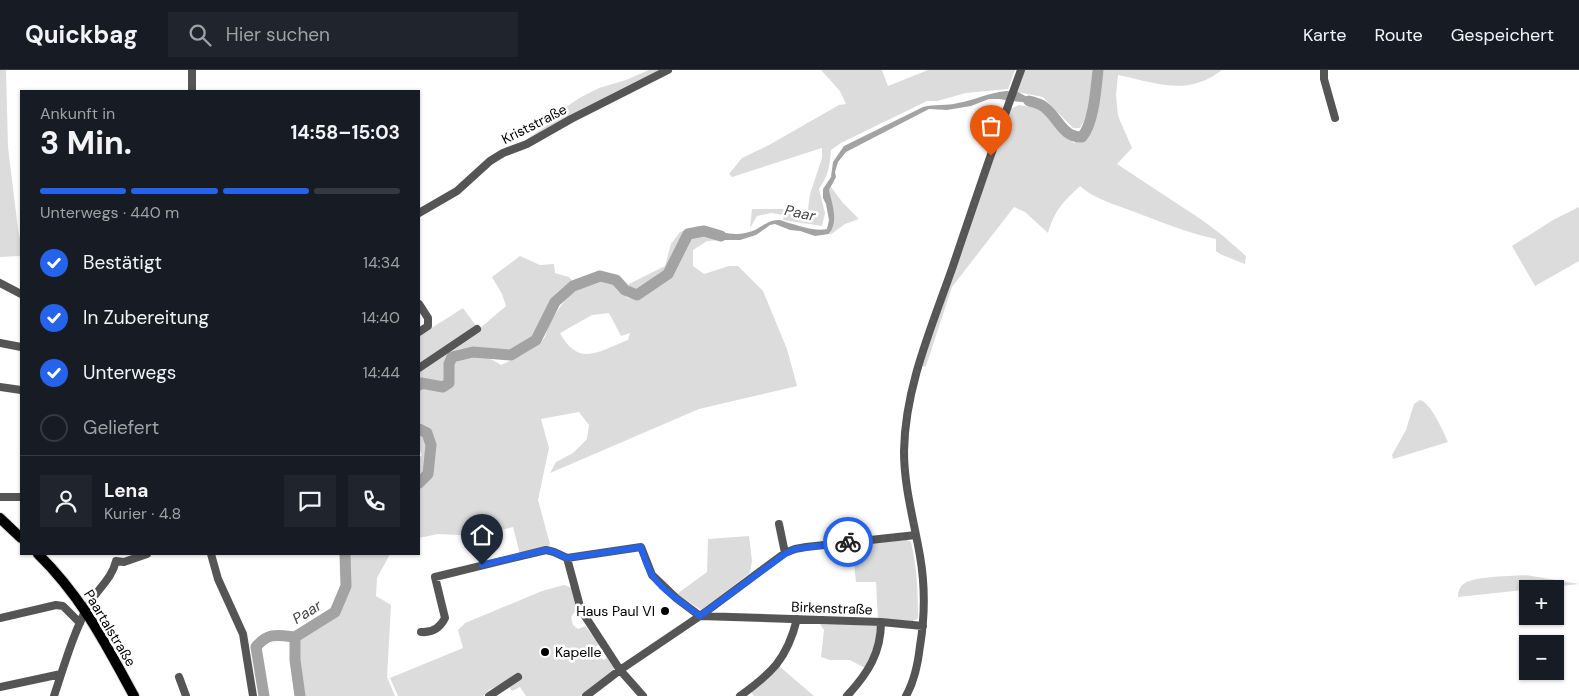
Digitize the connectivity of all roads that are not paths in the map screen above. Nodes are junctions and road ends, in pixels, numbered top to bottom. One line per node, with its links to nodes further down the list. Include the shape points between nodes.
1 (192, 70): 5 (street)
2 (668, 70): 7 (street, Kriststraße, via 527,144 503,153 457,191)
3 (1021, 70): 22 (street, via 918,364 904,451)
4 (1324, 70): 6 (street)
5 (192, 90)
6 (1335, 118)
7 (420, 212)
8 (0, 283): 9 (street)
9 (20, 293)
10 (420, 306): 12 (street, via 428,318 428,326)
11 (477, 329): 15 (street)
12 (420, 331)
13 (0, 343): 14 (street)
14 (20, 347)
15 (420, 367)
16 (0, 387): 17 (street)
17 (20, 390)
18 (0, 497): 19 (street)
19 (20, 497)
20 (0, 518): 23 (main road)
21 (779, 524): 24 (street)
22 (916, 535): 24 (street, via 806,547); 36 (street, via 924,587)
23 (20, 537)
24 (785, 554): 31 (street)
25 (39, 555): 30 (main road, Paartalstraße)
26 (144, 555): 28 (street, via 124,562)
27 (211, 555): 46 (street, via 243,634)
28 (117, 557): 30 (street, via 109,577)
29 (567, 558): 31 (street, via 641,547 648,567 658,581); 37 (street, via 546,550 435,577 445,618 442,625 429,633); 38 (street, via 581,610)
30 (86, 610): 35 (street); 44 (main road, Paartalstraße)
31 (700, 616): 33 (street, Birkenstraße); 38 (street)
32 (0, 618): 35 (street, via 56,605 63,606)
33 (797, 619): 34 (street, Birkenstraße); 50 (street, via 784,655 771,672)
34 (882, 622): 36 (street, Birkenstraße); 51 (street, via 876,656)
35 (80, 623): 39 (street)
36 (923, 626): 52 (street, via 915,676)
37 (421, 632)
38 (620, 670): 48 (street); 49 (street)
39 (61, 674): 42 (street); 43 (street)
40 (179, 676): 45 (street)
41 (518, 677): 47 (street)
42 (0, 687)
43 (54, 696)
44 (134, 696)
45 (186, 696)
46 (253, 696)
47 (489, 696)
48 (586, 696)
49 (642, 696)
50 (740, 696)
51 (848, 696)
52 (906, 696)

